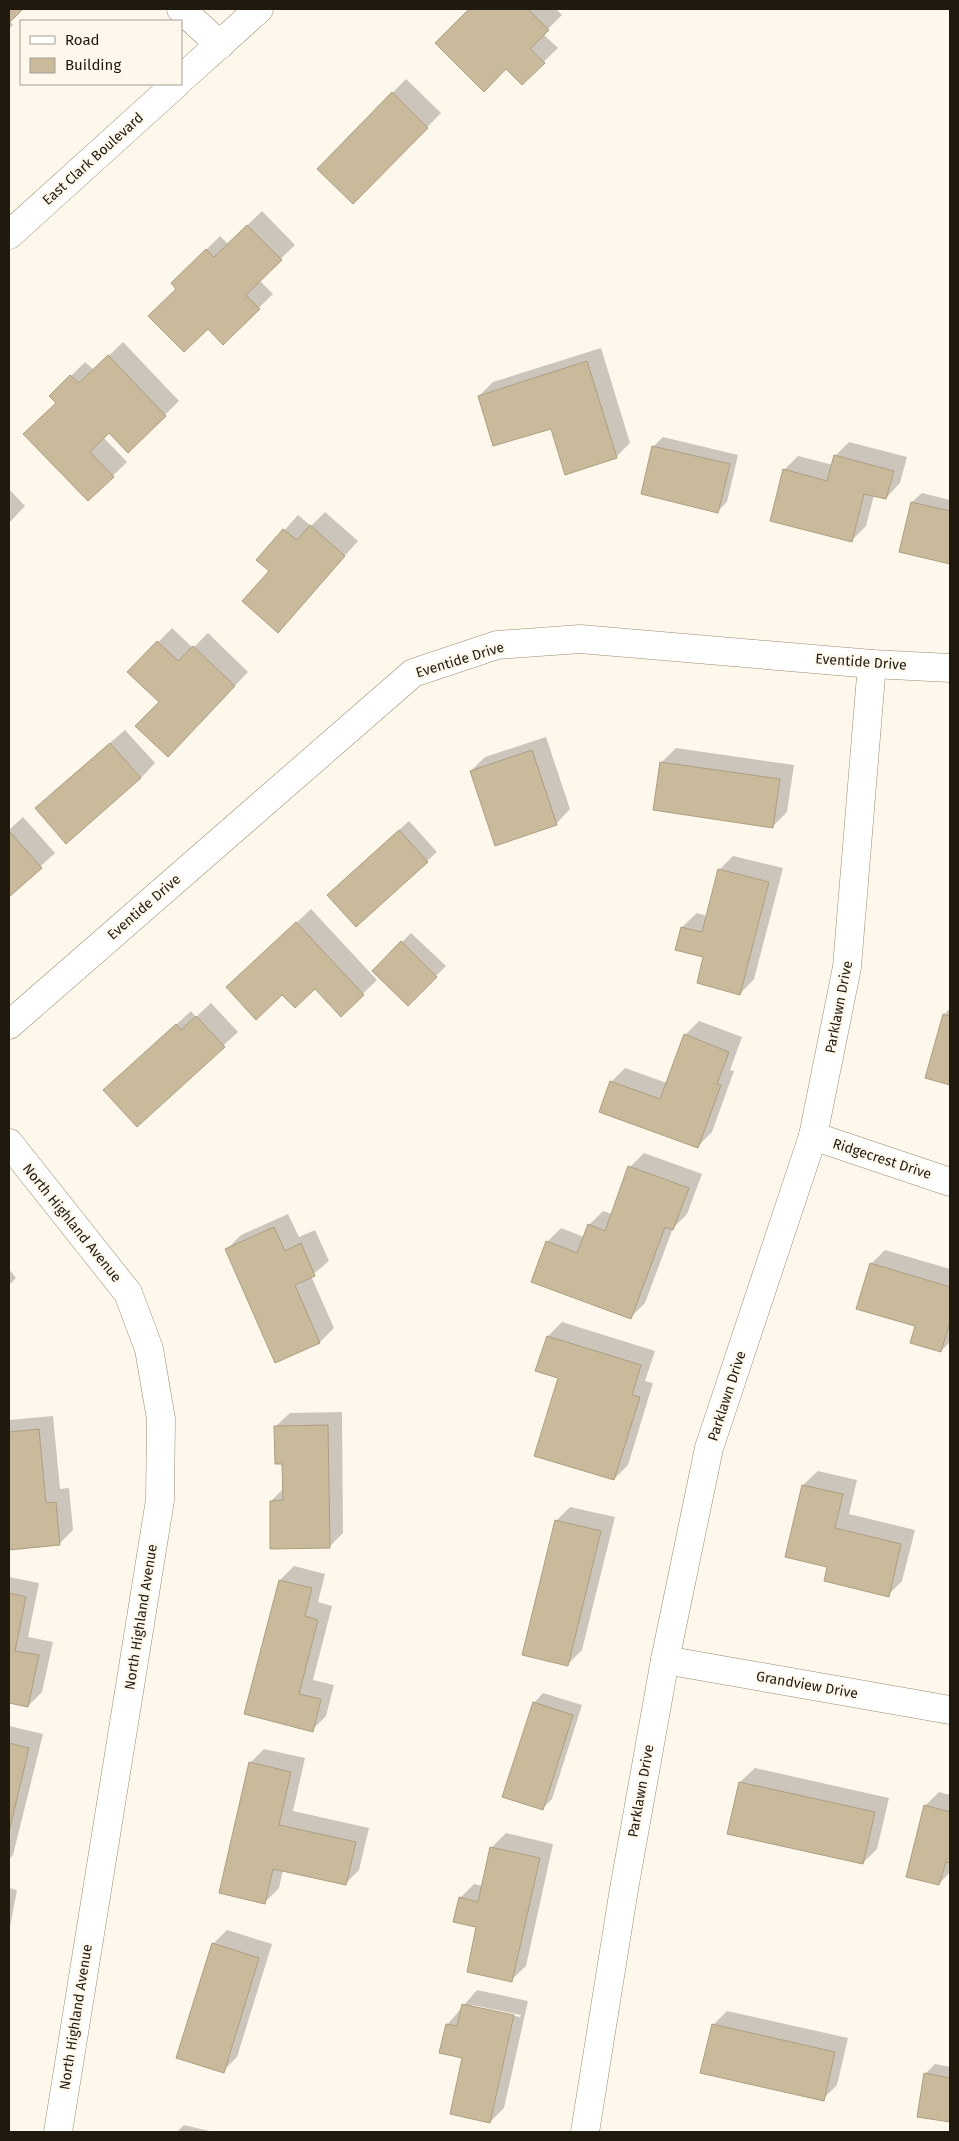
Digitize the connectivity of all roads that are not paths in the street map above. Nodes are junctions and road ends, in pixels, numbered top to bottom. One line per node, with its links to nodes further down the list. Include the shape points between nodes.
1 (181, 9): 3 (street)
2 (259, 9): 3 (street)
3 (220, 45): 4 (street)
4 (182, 78)
5 (175, 85): 6 (street, East Clark Boulevard)
6 (9, 235)
7 (872, 664): 8 (street, Eventide Drive); 9 (street, Eventide Drive, via 580,639 497,645 413,673); 10 (street, Parklawn Drive, via 848,967)
8 (950, 668)
9 (9, 1025)
10 (814, 1136): 12 (street, Ridgecrest Drive); 13 (street, Parklawn Drive, via 709,1448)
11 (9, 1143): 15 (street, North Highland Avenue, via 128,1293 149,1349 161,1419 160,1500)
12 (950, 1182)
13 (665, 1660): 14 (street, Grandview Drive); 16 (street, Parklawn Drive)
14 (950, 1710)
15 (58, 2132)
16 (585, 2132)

